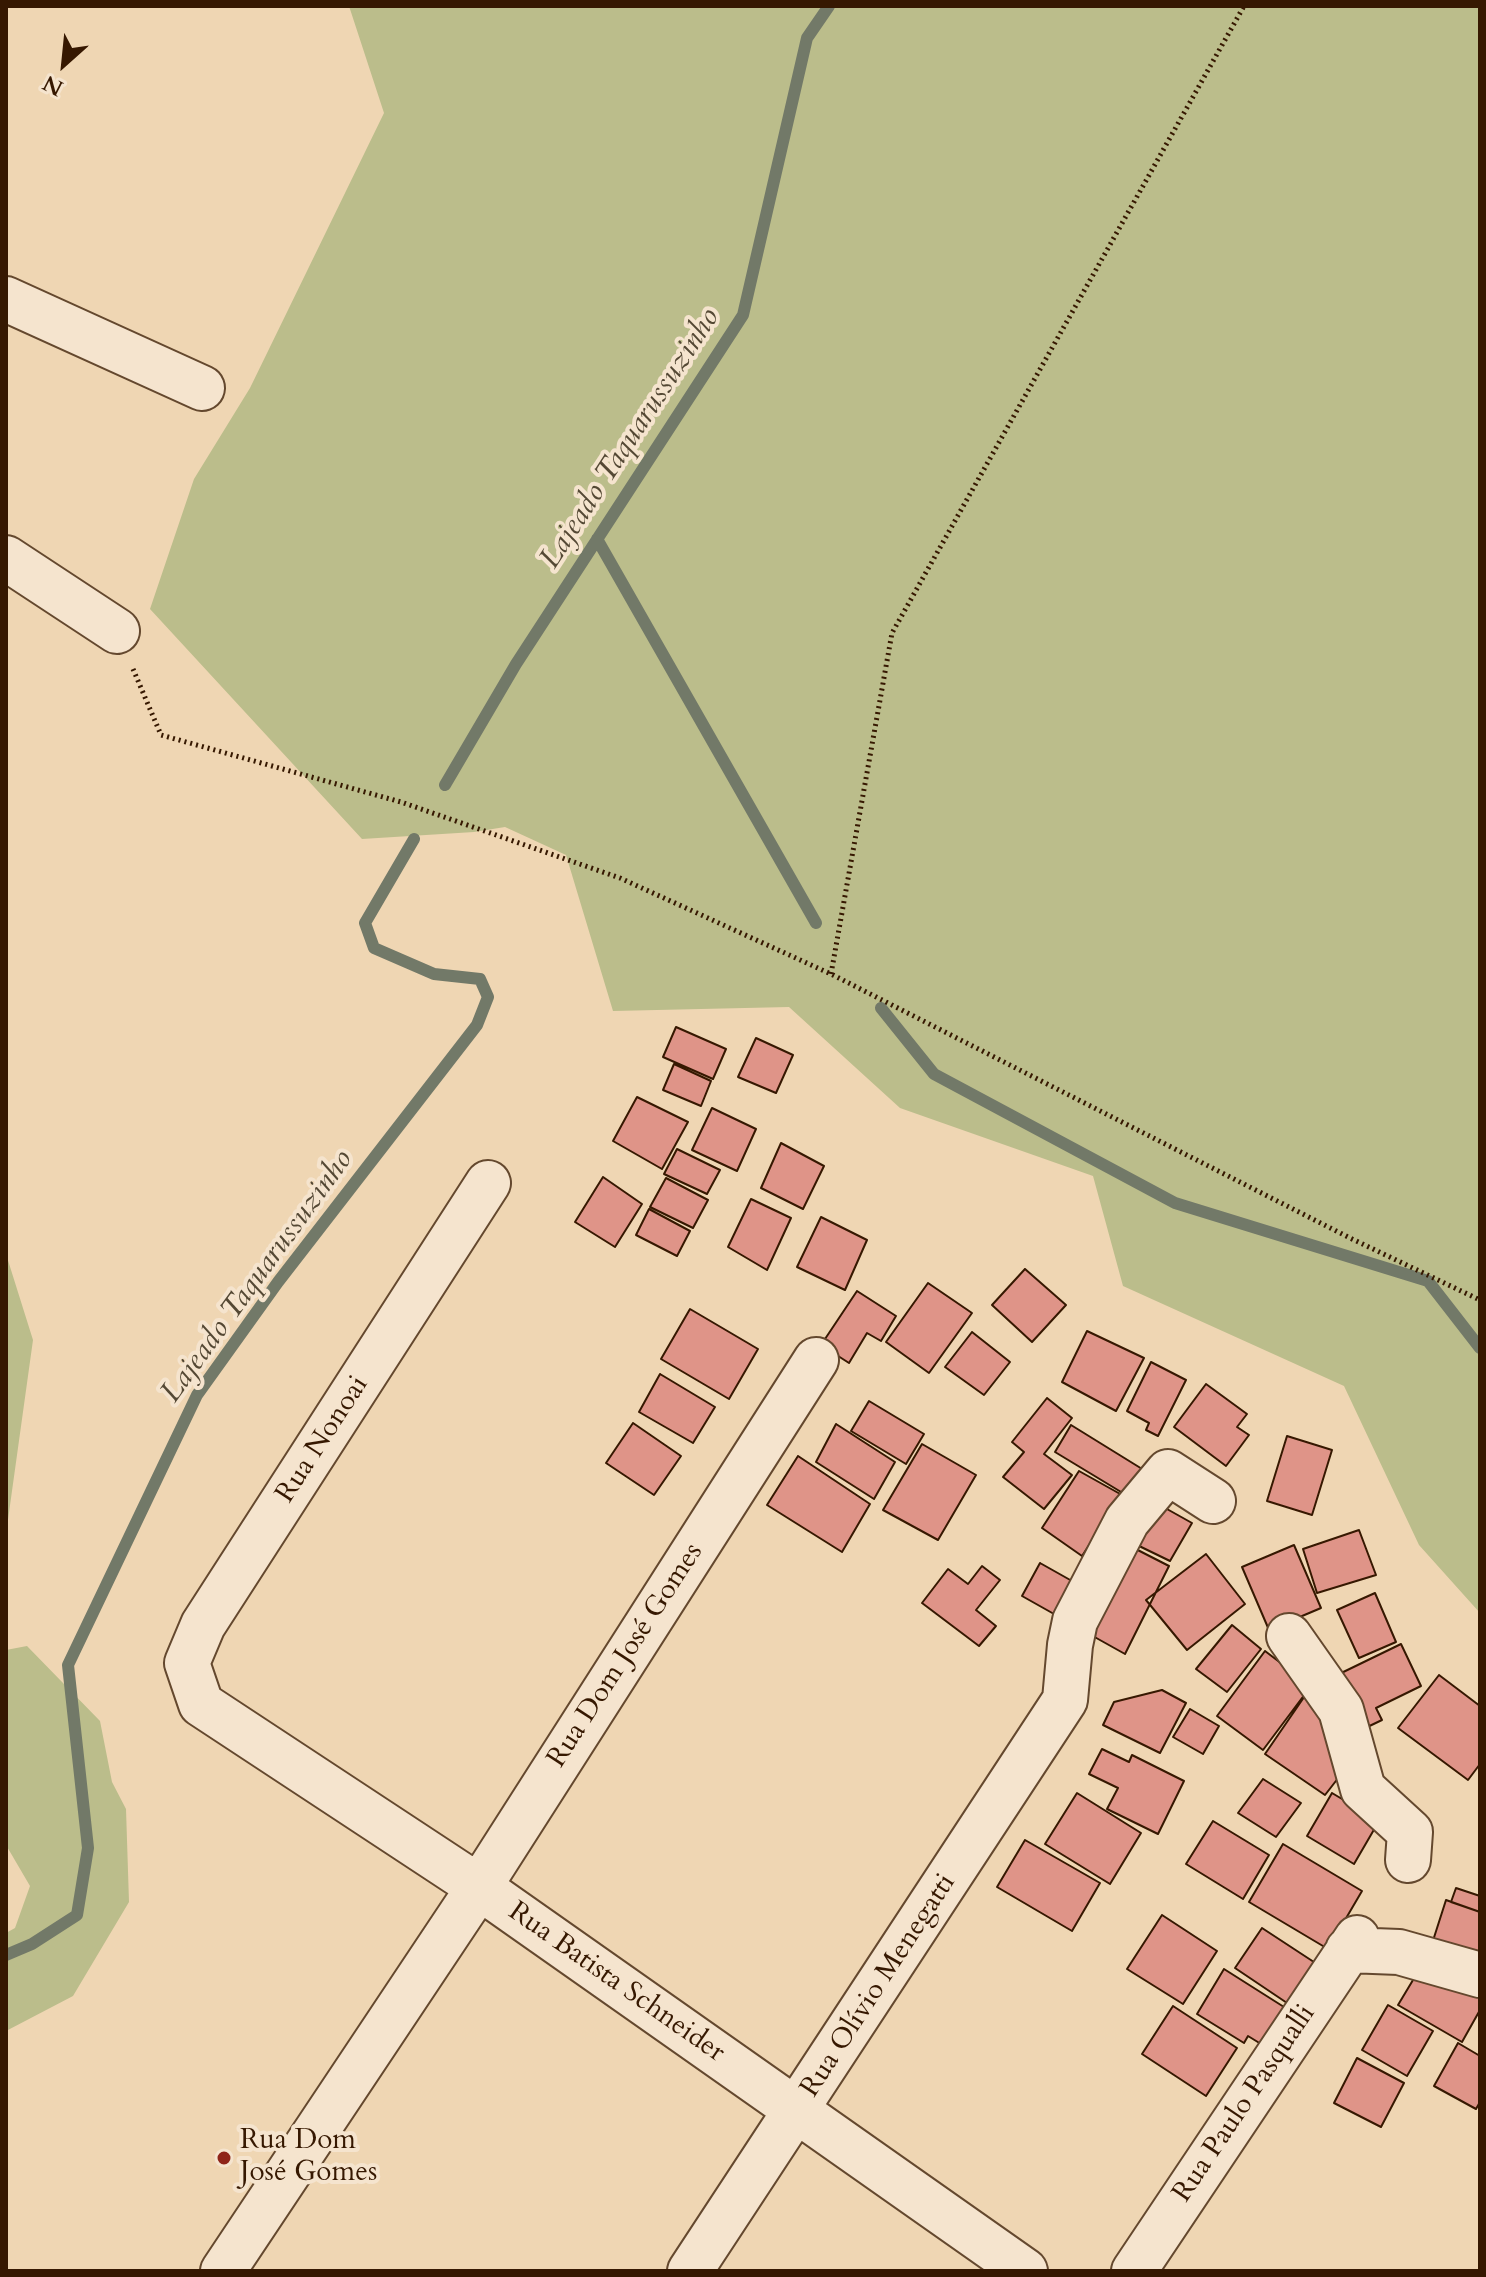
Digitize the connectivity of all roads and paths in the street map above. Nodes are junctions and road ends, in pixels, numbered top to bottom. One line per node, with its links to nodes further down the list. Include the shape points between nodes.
1 (1244, 6): 6 (path, via 892,633)
2 (6, 299): 3 (street)
3 (202, 388)
4 (6, 558): 5 (street)
5 (117, 631): 6 (path, via 161,735 401,802 620,878)
6 (831, 974): 8 (path)
7 (488, 1183): 12 (street, Rua Nonoai, via 203,1625 187,1663)
8 (1480, 1300)
9 (816, 1360): 14 (street, Rua Dom José Gomes)
10 (1213, 1501): 16 (street, Rua Olívio Menegatti, via 1168,1472 1127,1521 1075,1621 1065,1700)
11 (1289, 1636): 13 (street, via 1341,1710 1363,1789 1410,1832)
12 (201, 1704): 14 (street, Rua Batista Schneider)
13 (1408, 1860)
14 (479, 1887): 16 (street, Rua Batista Schneider); 17 (street, Rua Dom José Gomes)
15 (1480, 1975): 20 (street, Rua Paulo Pasqualli, via 1352,1944)
16 (798, 2111): 18 (street, Rua Olívio Menegatti); 19 (street, Rua Batista Schneider)
17 (223, 2271)
18 (690, 2271)
19 (1025, 2271)
20 (1134, 2271)

